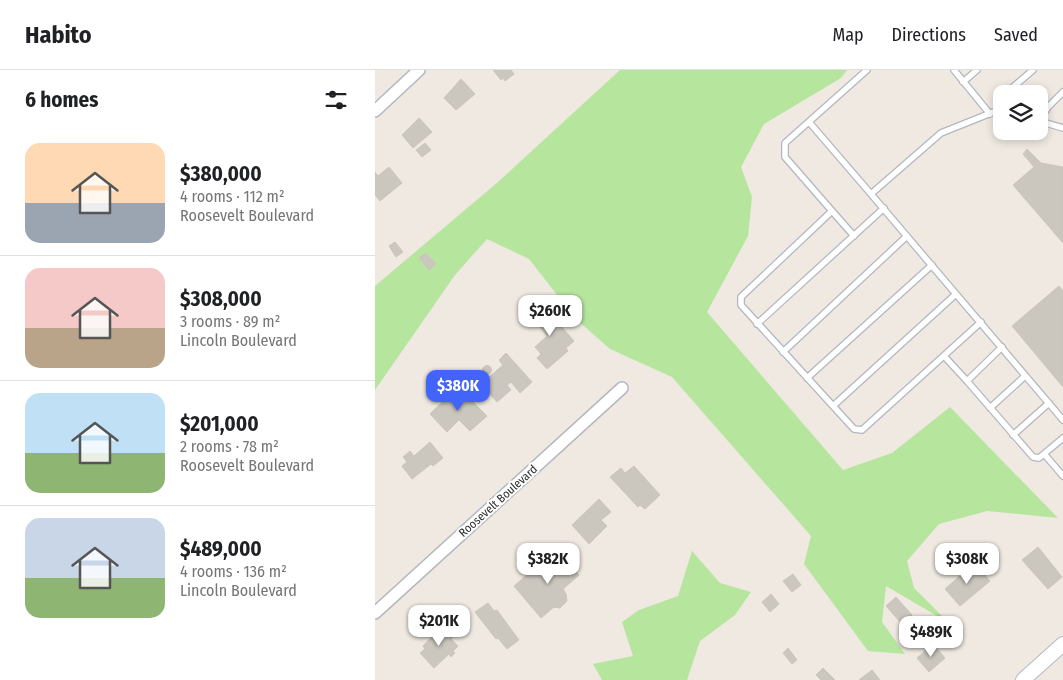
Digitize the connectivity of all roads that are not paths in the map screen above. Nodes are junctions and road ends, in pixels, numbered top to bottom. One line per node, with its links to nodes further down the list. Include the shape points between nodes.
1 (419, 70): 11 (street)
2 (867, 70): 13 (lane)
3 (954, 70): 6 (lane)
4 (977, 70): 6 (lane)
5 (1033, 70): 7 (lane)
6 (963, 82): 10 (lane)
7 (1016, 85)
8 (1063, 92): 9 (lane)
9 (1048, 106)
10 (993, 109)
11 (375, 111)
12 (993, 113): 16 (lane, via 941,133)
13 (809, 122): 16 (lane); 18 (lane, via 785,143 785,157)
14 (1048, 124): 15 (lane)
15 (1063, 128)
16 (871, 194): 17 (lane)
17 (884, 208): 19 (lane); 20 (lane)
18 (832, 212): 19 (lane); 24 (lane, via 741,297 741,305)
19 (854, 236): 24 (lane)
20 (907, 236): 21 (lane); 26 (lane)
21 (931, 265): 22 (lane); 29 (lane)
22 (956, 294): 23 (lane); 33 (lane)
23 (981, 322): 25 (lane); 27 (lane)
24 (757, 324): 26 (lane)
25 (1001, 347): 28 (lane); 30 (lane)
26 (783, 352): 29 (lane)
27 (943, 356): 30 (lane); 33 (lane, via 862,430 854,429)
28 (1025, 376): 32 (lane); 34 (lane)
29 (807, 378): 33 (lane)
30 (967, 380): 34 (lane)
31 (622, 388): 40 (street, Roosevelt Boulevard)
32 (1049, 403): 35 (lane); 36 (lane)
33 (833, 406)
34 (990, 408): 36 (lane)
35 (1063, 420)
36 (1013, 435): 38 (lane, via 1033,457)
37 (1063, 438): 38 (lane)
38 (1045, 455): 39 (lane)
39 (1063, 476)
40 (375, 613)
41 (1063, 644): 42 (street)
42 (1023, 680)

